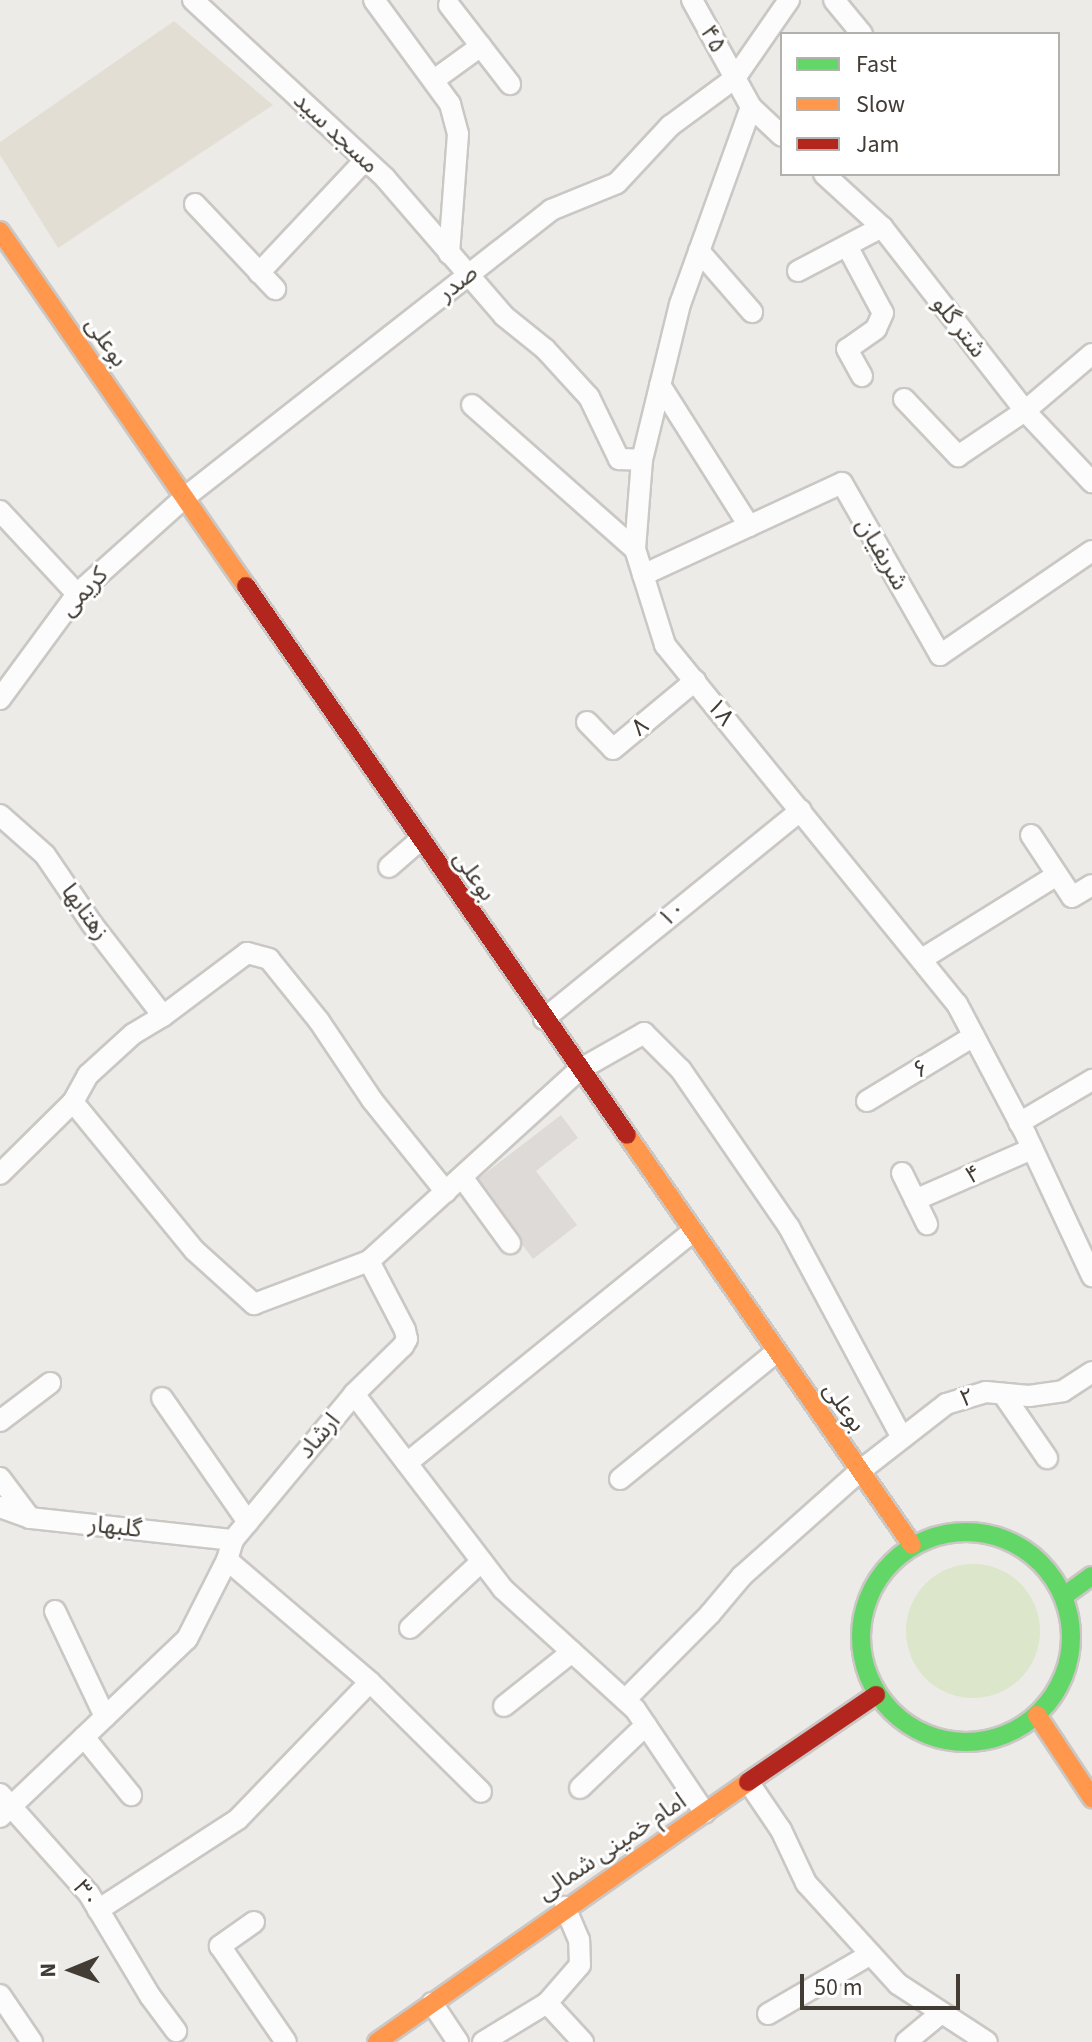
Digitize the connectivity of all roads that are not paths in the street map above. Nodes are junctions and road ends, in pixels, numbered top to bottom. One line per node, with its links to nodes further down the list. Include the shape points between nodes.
1 (193, 0): 14 (street, مسجد سید)
2 (374, 0): 10 (street)
3 (692, 0): 9 (street, ۴۵)
4 (789, 0): 9 (street, صدر)
5 (834, 0): 7 (street)
6 (449, 5): 8 (street)
7 (860, 32)
8 (481, 46): 10 (street); 11 (street)
9 (735, 78): 12 (street); 24 (street, صدر, via 670,126 617,183 551,210)
10 (434, 80): 21 (street, via 450,104 458,134)
11 (510, 84)
12 (751, 107): 13 (street); 20 (street, ۱۸)
13 (780, 134)
14 (365, 160): 21 (street, مسجد سید); 23 (street)
15 (826, 176): 17 (street, شتر گلو)
16 (195, 204): 23 (street)
17 (882, 227): 19 (street); 32 (street, شتر گلو)
18 (0, 231): 35 (main road, بوعلی)
19 (847, 246): 22 (street); 28 (street, via 883,313 876,329 847,349)
20 (699, 251): 26 (street); 29 (street, ۱۸)
21 (449, 254): 24 (street, مسجد سید)
22 (798, 271)
23 (259, 273): 25 (street)
24 (468, 276): 33 (street, مسجد سید, via 589,397 619,459); 35 (street, صدر)
25 (275, 289)
26 (752, 312)
27 (1092, 354): 32 (street)
28 (862, 376)
29 (660, 385): 33 (street, ۱۸); 37 (street)
30 (904, 399): 32 (street, via 958,456)
31 (472, 405): 38 (street)
32 (1025, 411): 34 (street, شتر گلو)
33 (642, 460): 38 (street, ۱۸)
34 (1092, 482)
35 (184, 498): 41 (street, کریمی); 48 (main road, بوعلی)
36 (0, 511): 41 (street)
37 (749, 526): 39 (street, شریفیان, via 842,483 940,655); 40 (street, شریفیان)
38 (635, 549): 40 (street, ۱۸)
39 (1092, 551)
40 (643, 575): 42 (street, ۱۸, via 665,645)
41 (77, 594): 43 (street, کریمی)
42 (695, 681): 44 (street, ۸, via 613,749); 45 (street, ۱۸)
43 (0, 699)
44 (587, 722)
45 (801, 810): 52 (street, ۱۸); 54 (street, ۱۰)
46 (0, 815): 53 (street, زهتابها, via 45,855)
47 (1031, 835): 50 (street)
48 (420, 840): 49 (street); 54 (main road, بوعلی)
49 (389, 867)
50 (1057, 875): 51 (street, via 1072,897); 52 (street)
51 (1092, 885)
52 (922, 959): 55 (street, ۱۸)
53 (163, 1016): 59 (street, via 133,1034 88,1075); 65 (street, via 247,953 269,959)
54 (544, 1019): 56 (main road, بوعلی)
55 (974, 1036): 58 (street, ۶); 60 (street, ۱۸)
56 (579, 1070): 64 (street); 68 (main road, بوعلی); 79 (street, via 644,1033 681,1070 805,1253)
57 (1092, 1080): 60 (street)
58 (867, 1101)
59 (73, 1102): 63 (street); 70 (street, via 194,1250 254,1304)
60 (1019, 1123): 61 (street, ۱۸)
61 (1032, 1149): 66 (street, ۴); 71 (street, ۱۸)
62 (902, 1173): 66 (street)
63 (0, 1174)
64 (462, 1177): 65 (street); 69 (street)
65 (446, 1192): 70 (street)
66 (915, 1200): 67 (street)
67 (927, 1224)
68 (692, 1232): 72 (main road, بوعلی); 81 (street)
69 (510, 1243)
70 (369, 1261): 75 (street, ارشاد, via 407,1339)
71 (1092, 1276)
72 (776, 1352): 82 (main road, بوعلی); 84 (street)
73 (1092, 1372): 76 (street, ۲, via 1063,1391)
74 (50, 1383): 78 (street)
75 (354, 1394): 81 (street); 87 (street, ارشاد)
76 (1003, 1394): 79 (street, ۲, via 986,1392 946,1404); 80 (street)
77 (162, 1398): 87 (street)
78 (0, 1421)
79 (902, 1438): 82 (street, ۲)
80 (1047, 1458)
81 (407, 1463): 90 (street)
82 (860, 1471): 88 (main road, بوعلی); 98 (street, ۲, via 742,1576)
83 (0, 1478): 86 (street)
84 (620, 1479)
85 (0, 1507): 86 (street, گلبهار)
86 (30, 1518): 89 (street, گلبهار)
87 (248, 1522): 89 (street, ارشاد)
88 (912, 1545): 92 (main road, via 941,1533 973,1531 1004,1537 1031,1553); 97 (main road, via 887,1565 870,1592 861,1623 861,1654)
89 (230, 1550): 96 (street); 101 (street, ارشاد, via 187,1639)
90 (482, 1561): 94 (street); 95 (street, via 503,1589)
91 (1092, 1576): 92 (main road)
92 (1064, 1596): 100 (main road, via 1072,1634 1068,1664 1056,1692)
93 (55, 1611): 101 (street)
94 (410, 1628)
95 (572, 1652): 98 (street); 99 (street)
96 (370, 1682): 106 (street); 112 (street, via 238,1819)
97 (876, 1695): 100 (main road, via 916,1731 947,1741 979,1742 1010,1733); 104 (main road, امام خمینی شمالی)
98 (625, 1700): 102 (street)
99 (504, 1706)
100 (1037, 1715): 108 (main road)
101 (105, 1717): 103 (street, ارشاد)
102 (646, 1725): 105 (street); 110 (street)
103 (84, 1737): 107 (street); 109 (street, ارشاد)
104 (749, 1783): 110 (main road, امام خمینی شمالی); 114 (street, via 781,1830 806,1883)
105 (580, 1788)
106 (481, 1792)
107 (131, 1795)
108 (1092, 1798)
109 (4, 1806): 112 (street, ۳۰, via 79,1882)
110 (705, 1813): 111 (main road, امام خمینی شمالی)
111 (565, 1907): 116 (main road, امام خمینی شمالی); 117 (street, via 579,1940 580,1965)
112 (98, 1910): 120 (street, ۳۰)
113 (254, 1922): 122 (street, via 220,1946)
114 (871, 1954): 118 (street); 119 (street, via 898,1984)
115 (0, 1995): 121 (street)
116 (432, 2003): 123 (main road, امام خمینی شمالی); 124 (street)
117 (547, 2003): 125 (street); 126 (street)
118 (768, 2014)
119 (940, 2014): 127 (street); 128 (street)
120 (176, 2031)
121 (32, 2042)
122 (286, 2042)
123 (377, 2042)
124 (458, 2042)
125 (483, 2042)
126 (583, 2042)
127 (906, 2042)
128 (986, 2042)

